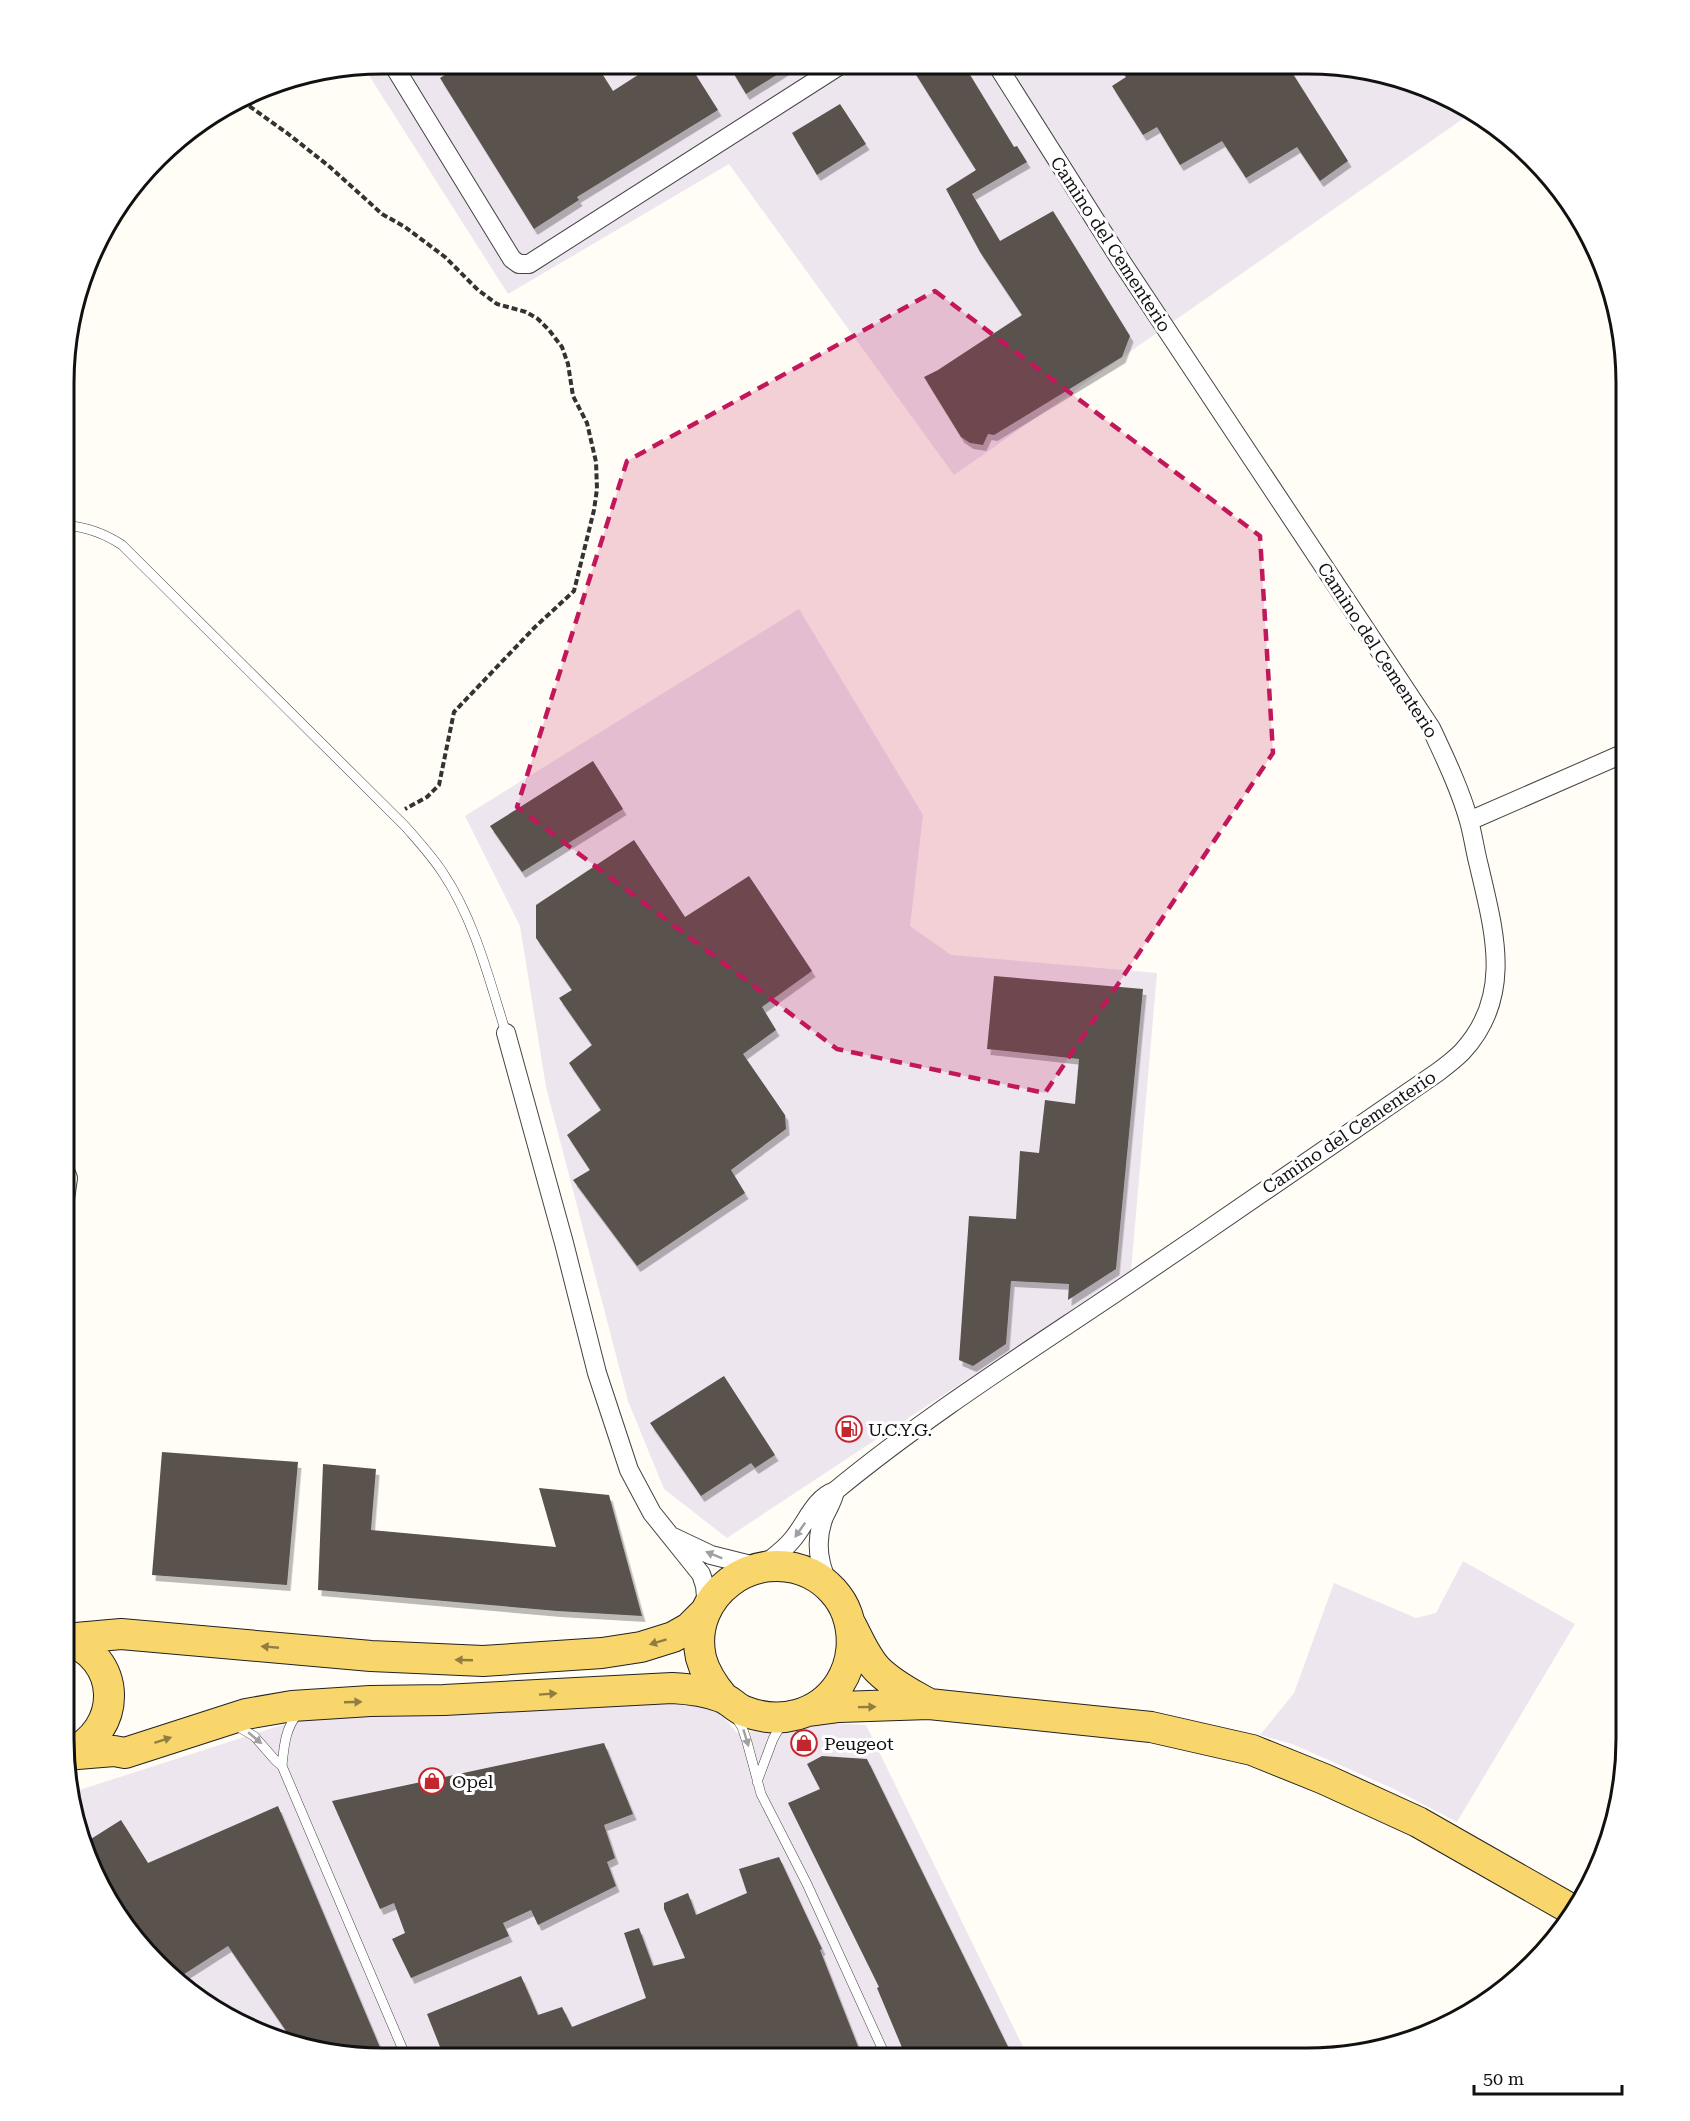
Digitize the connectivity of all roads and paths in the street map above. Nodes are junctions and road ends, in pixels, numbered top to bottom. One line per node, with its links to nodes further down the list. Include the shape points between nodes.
1 (401, 74): 2 (street, via 512,259 519,264 529,264)
2 (826, 74)
3 (1003, 74): 8 (street, Camino del Cementerio, via 1123,264 1431,728)
4 (246, 105): 7 (path, via 330,167 382,214 445,257 478,290 497,304 526,312 549,330 562,347 573,382 573,396 587,423 596,462 594,510 574,591 454,712 439,785 427,797)
5 (74, 527): 7 (lane, via 104,534 122,545)
6 (1616, 757): 8 (street)
7 (393, 815): 9 (lane, via 429,854 461,903)
8 (1469, 820): 10 (street, Camino del Cementerio, via 1494,932 1497,976 1480,1026 1462,1051 1419,1085 955,1401)
9 (506, 1033): 11 (street, via 597,1373 629,1470 652,1513)
10 (835, 1491): 12 (street, Camino del Cementerio, one-way to 12, via 826,1494 788,1545); 13 (street, via 818,1544 822,1572)
11 (671, 1536): 12 (street, one-way to 11, via 711,1555); 14 (street, via 701,1574)
12 (760, 1567): 13 (main road, via 804,1570); 14 (main road, via 728,1583)
13 (830, 1587): 15 (main road)
14 (707, 1610): 16 (main road, one-way to 16, via 673,1637 641,1647 483,1661); 18 (main road, via 701,1657 709,1678)
15 (850, 1623): 20 (main road, via 877,1669); 21 (main road, via 853,1640 845,1674 830,1695)
16 (74, 1633)
17 (74, 1641): 23 (main road, via 94,1657 104,1672 109,1697 104,1723 94,1737)
18 (724, 1698): 19 (main road, one-way to 18, via 672,1688); 21 (main road, via 741,1710 763,1717); 28 (lane, one-way to 28, via 742,1727)
19 (306, 1704): 22 (main road, via 271,1708); 26 (lane, via 287,1732)
20 (929, 1704): 21 (main road, one-way to 20, via 839,1707); 29 (main road, via 1151,1726 1252,1750 1418,1822)
21 (797, 1714): 28 (lane, via 773,1739)
22 (221, 1722): 24 (main road, one-way to 22); 26 (lane, one-way to 26, via 254,1736)
23 (74, 1751)
24 (125, 1753): 25 (main road); 27 (main road)
25 (74, 1754)
26 (282, 1766): 30 (lane)
27 (75, 1771)
28 (757, 1782): 31 (lane)
29 (1566, 1906)
30 (402, 2048)
31 (882, 2048)

